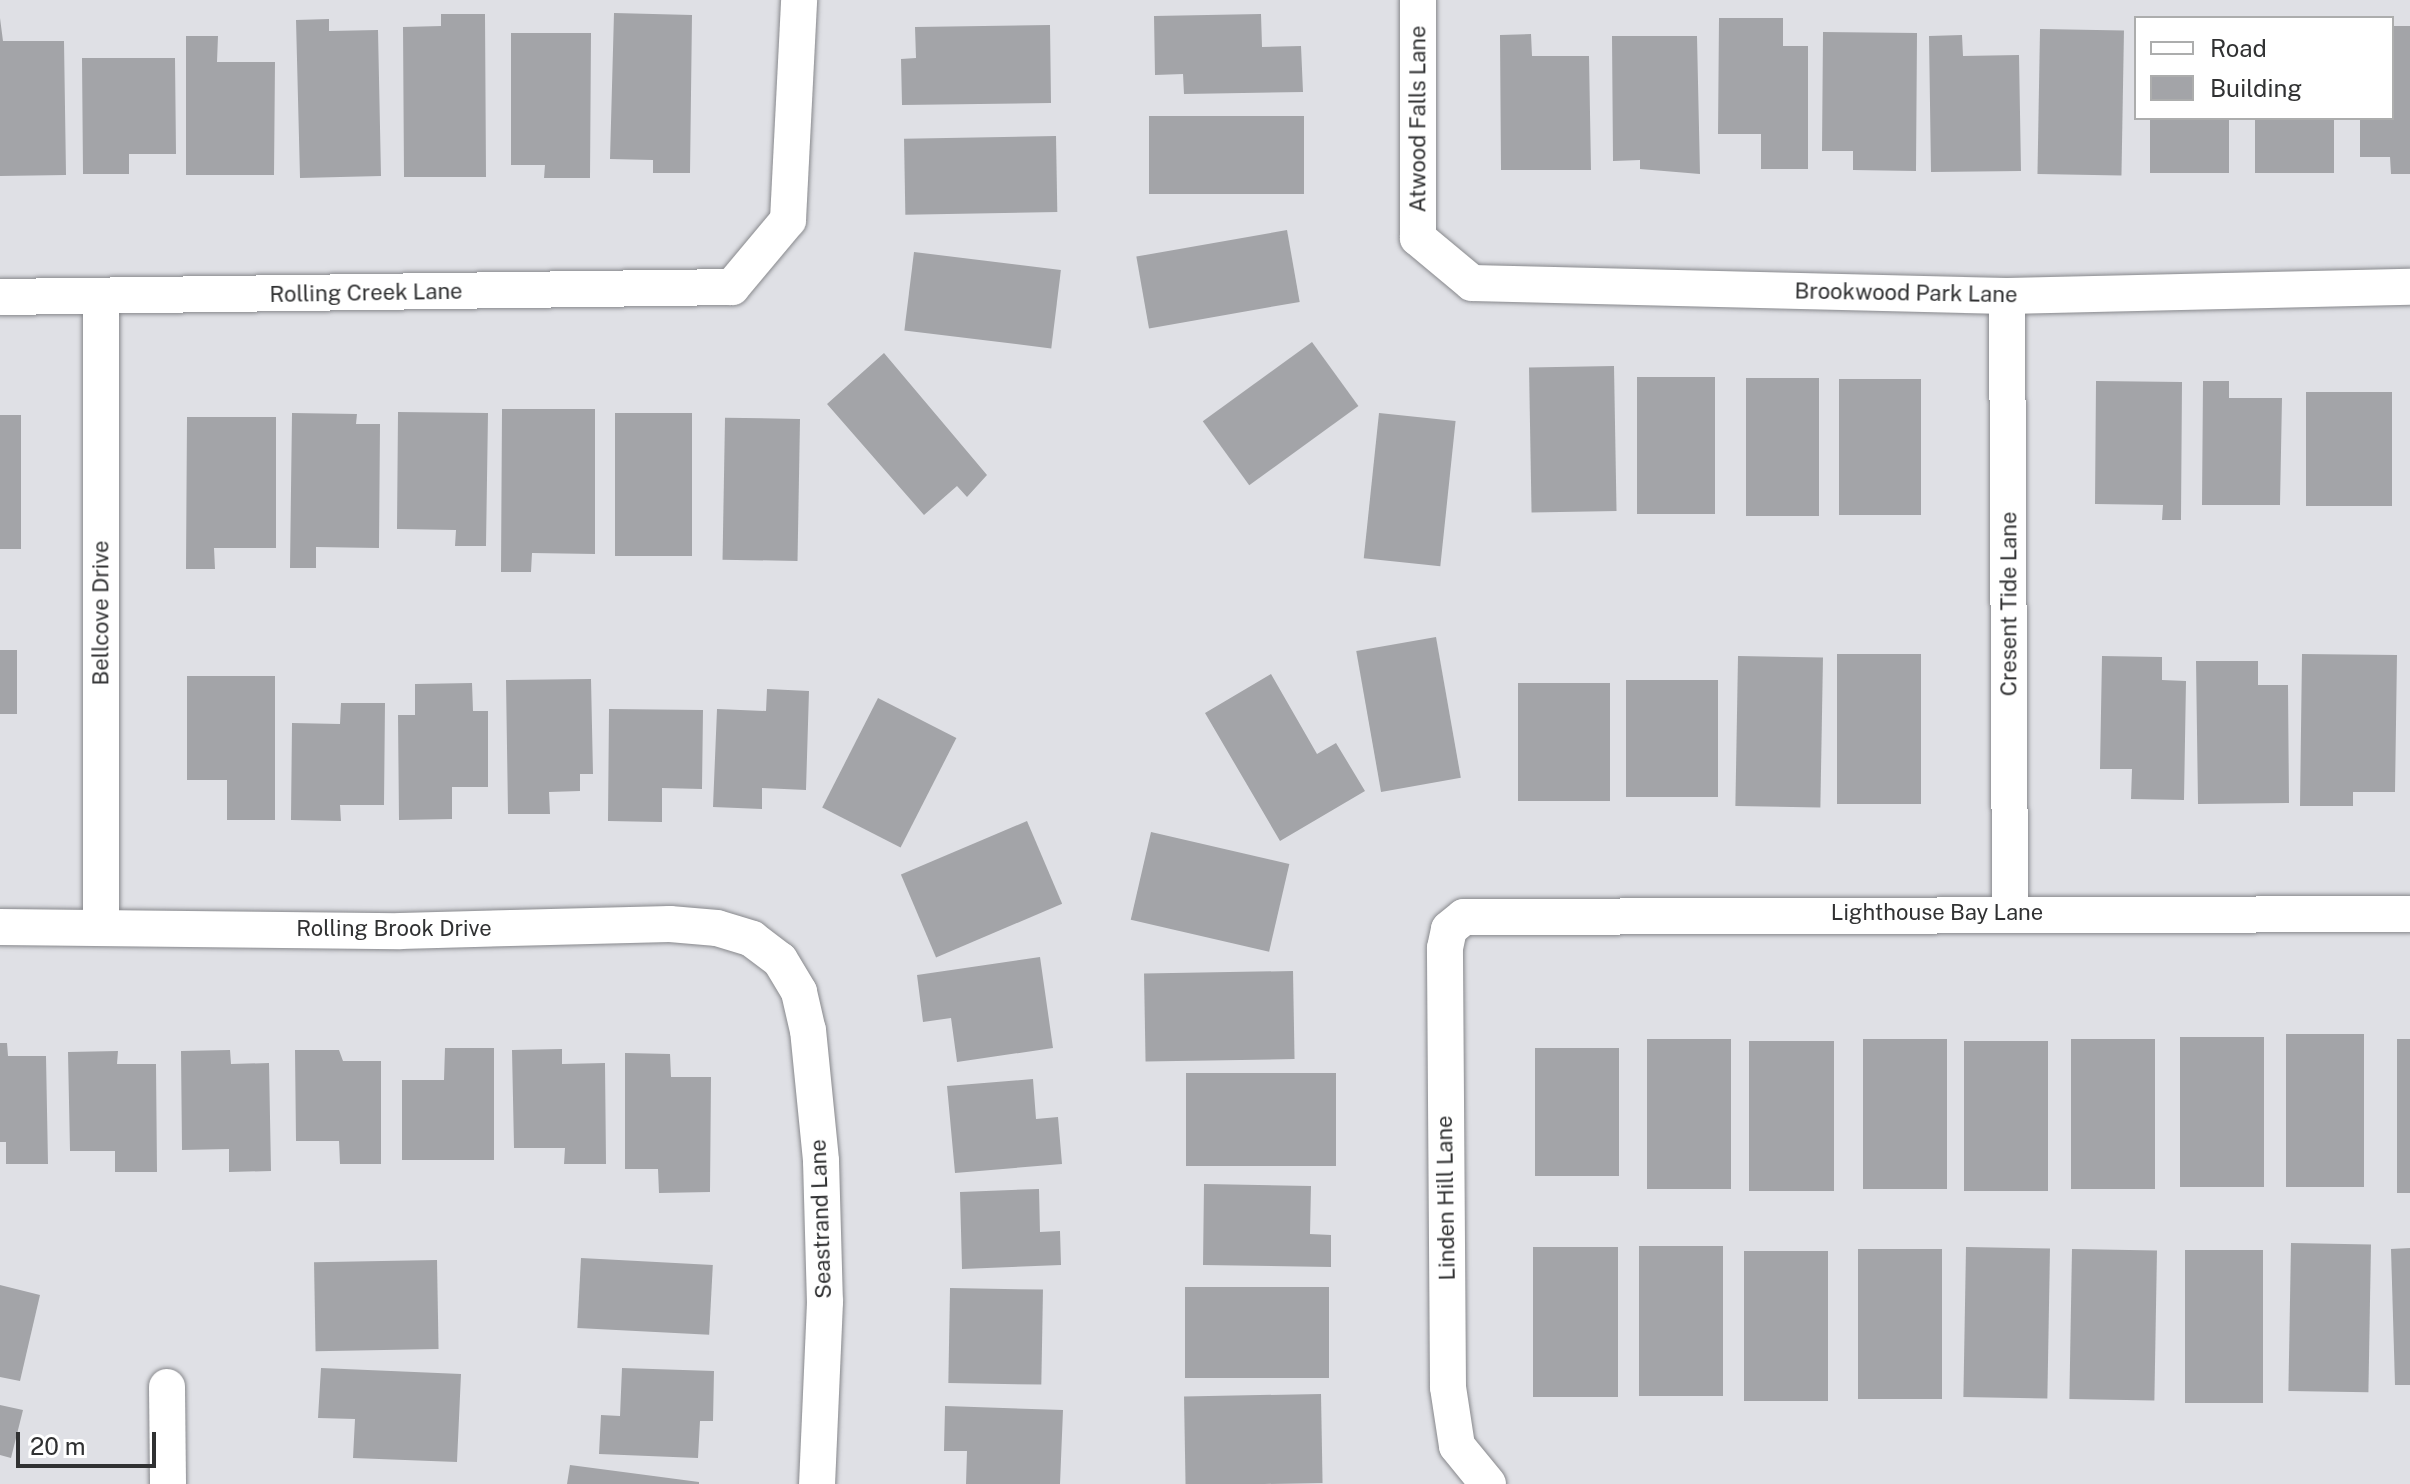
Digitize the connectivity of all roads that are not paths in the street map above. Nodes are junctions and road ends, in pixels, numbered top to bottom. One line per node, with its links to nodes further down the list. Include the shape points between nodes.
1 (799, 0): 7 (street, Rolling Creek Lane, via 788,220 732,287)
2 (1418, 0): 3 (street, Atwood Falls Lane)
3 (1418, 238): 5 (street, Brookwood Park Lane, via 1472,283)
4 (2410, 287): 5 (street, Brookwood Park Lane)
5 (2007, 296): 8 (street, Cresent Tide Lane)
6 (0, 297): 7 (street, Rolling Creek Lane)
7 (101, 298): 12 (street, Bellcove Drive)
8 (2010, 913): 9 (street, Lighthouse Bay Lane); 10 (street, Lighthouse Bay Lane)
9 (2410, 914)
10 (1464, 917): 15 (street, Linden Hill Lane, via 1449,929 1445,948 1448,1387 1457,1446)
11 (0, 927): 12 (street, Rolling Brook Drive)
12 (101, 927): 13 (street, Rolling Brook Drive, via 400,931 670,924 717,928 752,939)
13 (780, 960): 17 (street, Seastrand Lane, via 799,992 808,1030 821,1161 825,1302)
14 (167, 1387): 16 (street)
15 (1485, 1482)
16 (168, 1484)
17 (817, 1484)

